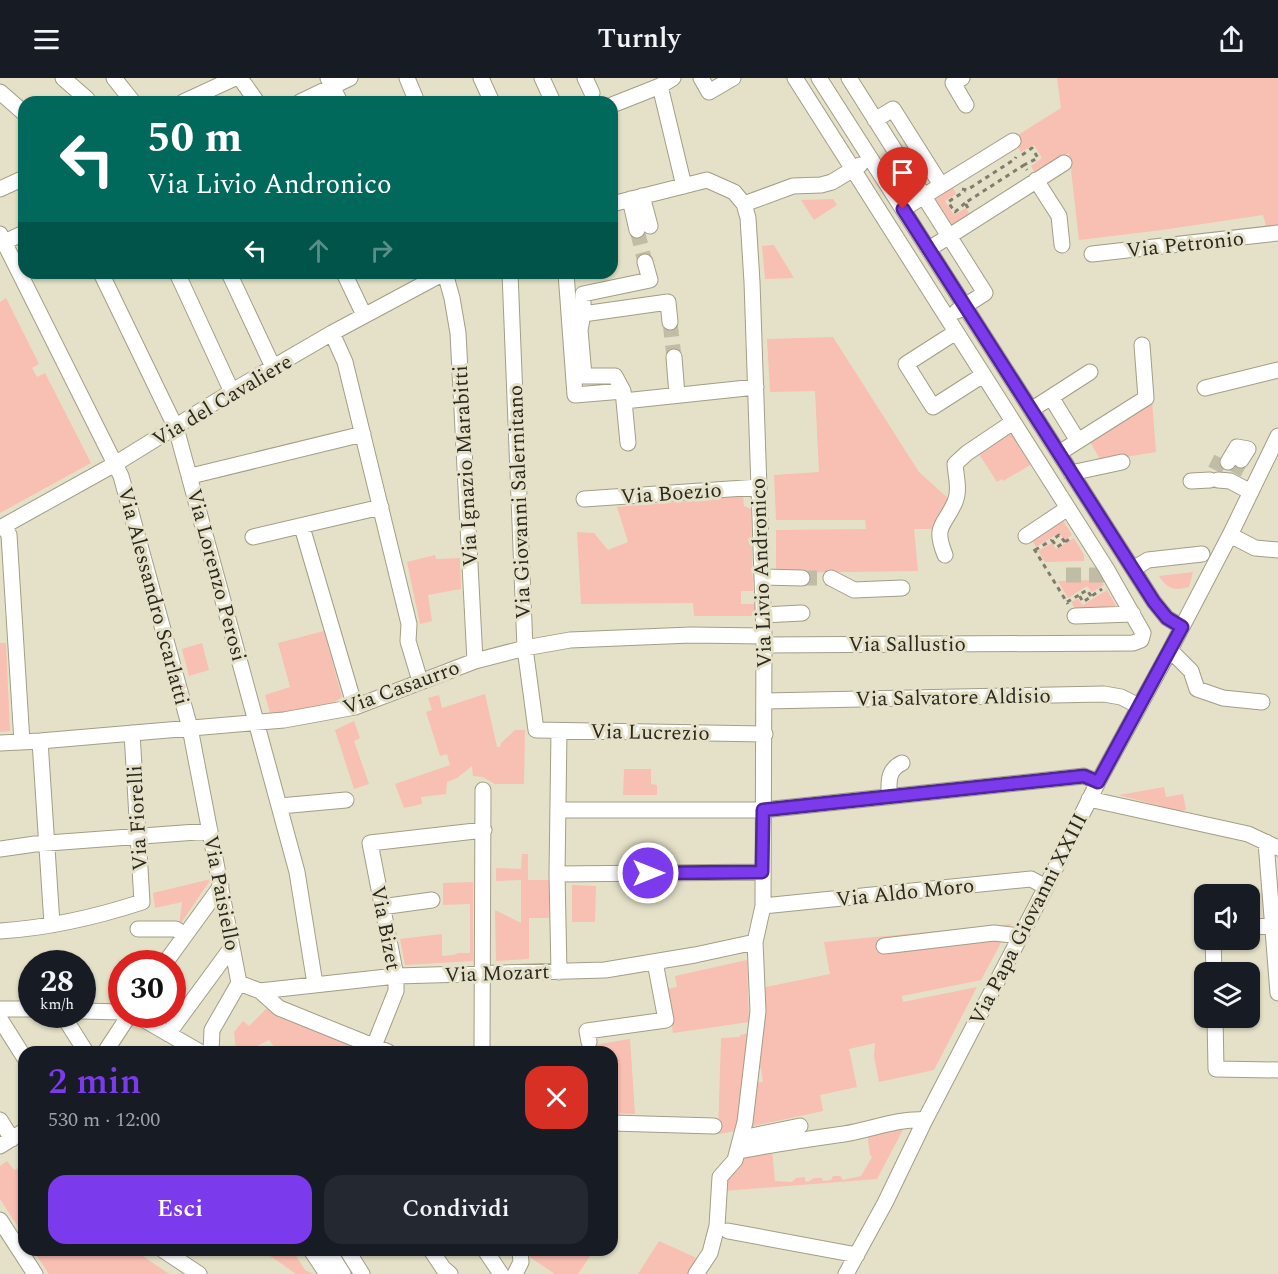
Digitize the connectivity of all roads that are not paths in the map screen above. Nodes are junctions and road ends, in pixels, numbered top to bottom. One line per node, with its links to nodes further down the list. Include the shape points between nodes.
1 (63, 78): 21 (street)
2 (114, 78): 22 (street)
3 (235, 78): 23 (street)
4 (240, 78): 24 (street)
5 (350, 78): 16 (street)
6 (406, 78): 27 (street)
7 (481, 78): 28 (street)
8 (542, 78): 29 (street)
9 (585, 78): 19 (street)
10 (701, 78): 11 (street, via 710,92)
11 (733, 78)
12 (795, 78): 37 (street)
13 (819, 78): 20 (street)
14 (962, 78): 31 (street, via 953,83)
15 (850, 79): 20 (street); 33 (street)
16 (330, 82): 25 (street); 26 (street)
17 (666, 82): 30 (street); 41 (street)
18 (0, 92): 32 (street)
19 (592, 93)
20 (829, 93): 35 (street)
21 (84, 96)
22 (128, 96)
23 (196, 96)
24 (253, 96)
25 (309, 96)
26 (337, 96)
27 (414, 96)
28 (489, 96)
29 (550, 96)
30 (618, 102)
31 (966, 105)
32 (18, 108)
33 (875, 120): 40 (street, via 893,109); 43 (street)
34 (1013, 141): 40 (street)
35 (870, 158): 37 (street); 47 (street)
36 (1064, 163): 38 (street)
37 (854, 169): 46 (street, via 832,182 793,186); 70 (street)
38 (1036, 180): 51 (street); 53 (street, via 1059,216)
39 (18, 181): 42 (street)
40 (941, 185): 43 (street)
41 (684, 186): 44 (street); 46 (street, via 707,180 734,192)
42 (0, 189)
43 (924, 196): 47 (street); 51 (street)
44 (636, 198): 45 (street); 48 (street)
45 (618, 202)
46 (744, 204): 80 (street, Via Livio Andronico, via 748,218)
47 (903, 209): 54 (street)
48 (644, 228)
49 (1278, 233): 55 (street, Via Petronio)
50 (18, 235): 52 (street)
51 (949, 236): 54 (street); 67 (street, via 985,293)
52 (1, 240): 57 (street, Via Alessandro Scarlatti)
53 (1062, 245)
54 (929, 249): 67 (street)
55 (1092, 254)
56 (645, 262): 68 (street, via 650,280 583,294)
57 (18, 273)
58 (21, 279): 95 (street, Via Alessandro Scarlatti)
59 (104, 279): 88 (street, Via Lorenzo Perosi)
60 (180, 279): 82 (street)
61 (232, 279): 76 (street)
62 (347, 279): 69 (street)
63 (421, 279): 69 (street, Via del Cavaliere)
64 (447, 279): 128 (street, Via Ignazio Marabitti, via 458,333)
65 (510, 279): 126 (street, Via Giovanni Salernitano)
66 (566, 279): 84 (street, via 575,395)
67 (965, 305): 70 (street); 86 (street)
68 (583, 314): 71 (street, via 668,302); 84 (street, via 580,330 584,376 615,376)
69 (364, 315): 73 (street, Via del Cavaliere)
70 (947, 317): 72 (street)
71 (670, 322)
72 (956, 332): 79 (street); 79 (street, via 906,364 933,406)
73 (332, 333): 76 (street, Via del Cavaliere); 89 (street, via 345,362)
74 (1142, 345): 91 (street, via 1146,398)
75 (674, 357): 83 (street)
76 (273, 367): 82 (street, Via del Cavaliere)
77 (1278, 370): 81 (street)
78 (1090, 372): 85 (street)
79 (983, 375): 87 (street)
80 (756, 387): 83 (street); 100 (street, Via Livio Andronico)
81 (1205, 388)
82 (232, 392): 88 (street, Via del Cavaliere)
83 (677, 395): 84 (street)
84 (624, 396): 92 (street)
85 (1051, 397): 86 (street); 91 (street)
86 (1031, 410): 93 (street)
87 (1013, 422): 104 (street); 112 (street, via 955,464 958,491 939,529)
88 (176, 428): 95 (street, Via del Cavaliere); 98 (street, Via Lorenzo Perosi)
89 (363, 434): 98 (street); 103 (street)
90 (1278, 435): 96 (street); 101 (street, Via Papa Giovanni XXIII)
91 (1078, 441): 93 (street)
92 (628, 442)
93 (1059, 453): 97 (street)
94 (1122, 462): 97 (street)
95 (116, 464): 105 (street, Via del Cavaliere); 135 (street, Via Alessandro Scarlatti)
96 (1228, 467): 99 (street); 101 (street)
97 (1071, 473): 113 (street)
98 (190, 476): 134 (street, Via Lorenzo Perosi)
99 (1191, 481)
100 (759, 487): 102 (street, Via Boezio); 114 (street, Via Livio Andronico)
101 (1251, 492): 107 (street, Via Papa Giovanni XXIII)
102 (584, 499)
103 (381, 507): 106 (street); 129 (street)
104 (1068, 508): 108 (street); 119 (street)
105 (2, 527): 142 (street, via 9,535)
106 (302, 527): 109 (street); 133 (street)
107 (1230, 535): 110 (street, via 1255,548); 123 (street, Via Papa Giovanni XXIII)
108 (1026, 536)
109 (254, 537)
110 (1278, 550)
111 (1202, 554): 113 (street, via 1148,560)
112 (945, 555)
113 (1133, 569): 123 (street, via 1160,610)
114 (762, 577): 115 (street); 120 (street, Via Livio Andronico)
115 (802, 578)
116 (831, 578): 117 (street, via 854,590)
117 (902, 588)
118 (802, 613): 120 (street)
119 (1133, 614): 121 (street); 125 (street, Via Sallustio, via 1143,633 1141,640)
120 (763, 615): 124 (street, Via Livio Andronico)
121 (1095, 615): 122 (street); 125 (street)
122 (1075, 616)
123 (1182, 627): 127 (street, Via Papa Giovanni XXIII)
124 (764, 640): 125 (street, Via Sallustio); 126 (street, Via Casaurro, via 680,636 570,640); 130 (street, Via Livio Andronico)
125 (1111, 642)
126 (525, 648): 128 (street, Via Casaurro); 136 (street, Via Giovanni Salernitano)
127 (1170, 650): 131 (street, via 1191,671 1197,689 1222,698); 132 (street, Via Papa Giovanni XXIII)
128 (475, 661): 129 (street, Via Casaurro)
129 (420, 681): 133 (street, Via Casaurro)
130 (765, 701): 132 (street, Via Salvatore Aldisio, via 1104,694); 139 (street, Via Livio Andronico)
131 (1262, 702)
132 (1139, 706): 144 (street, Via Papa Giovanni XXIII)
133 (355, 707): 134 (street, Via Casaurro)
134 (258, 722): 135 (street, Via Casaurro); 149 (street, Via Lorenzo Perosi)
135 (190, 728): 138 (street, Via Casaurro); 153 (street, Via Paisiello)
136 (536, 730): 137 (street, Via Lucrezio)
137 (559, 731): 139 (street, Via Lucrezio); 150 (street)
138 (132, 733): 140 (street, Via Casaurro); 154 (street, Via Fiorelli)
139 (765, 734): 151 (street, Via Livio Andronico)
140 (40, 741): 142 (street, Via Casaurro); 155 (street)
141 (0, 742): 142 (street, Via Casaurro)
142 (22, 742)
143 (902, 763): 146 (street, via 889,775)
144 (1098, 782): 146 (street, via 1084,776); 147 (street, Via Papa Giovanni XXIII)
145 (483, 790): 152 (street)
146 (889, 797): 151 (street)
147 (1089, 799): 156 (street, via 1248,834); 161 (street, Via Papa Giovanni XXIII)
148 (346, 800): 149 (street)
149 (280, 806): 182 (street, Via Lorenzo Perosi, via 297,872)
150 (558, 810): 151 (street); 159 (street)
151 (763, 810): 158 (street, Via Livio Andronico)
152 (484, 830): 164 (street, Via Bizet, via 370,843); 179 (street)
153 (210, 831): 154 (street); 160 (street, Via Paisiello)
154 (138, 836): 155 (street); 166 (street, Via Fiorelli, via 142,902)
155 (47, 843): 157 (street); 166 (street)
156 (1272, 845): 167 (street)
157 (0, 849)
158 (762, 872): 159 (street); 163 (street, Via Livio Andronico)
159 (557, 874): 178 (street)
160 (221, 886): 171 (street); 175 (street, Via Paisiello)
161 (1046, 887): 163 (street, Via Aldo Moro, via 1031,879); 172 (street, Via Papa Giovanni XXIII)
162 (432, 900): 164 (street)
163 (763, 906): 173 (street, Via Livio Andronico)
164 (381, 907): 180 (street, Via Bizet)
165 (0, 922): 170 (street)
166 (52, 924): 170 (street)
167 (1272, 926): 168 (street); 184 (street)
168 (1260, 927)
169 (138, 928): 171 (street, via 176,929)
170 (0, 931)
171 (184, 934): 176 (street)
172 (1020, 936): 174 (street, via 994,933); 204 (street, Via Papa Giovanni XXIII)
173 (755, 942): 177 (street, Via Mozart); 209 (street, Via Livio Andronico, via 758,1011)
174 (884, 946)
175 (232, 947): 181 (street, Via Paisiello); 192 (street)
176 (174, 950)
177 (655, 962): 178 (street, Via Mozart); 193 (street, via 666,1020 587,1031)
178 (559, 972): 179 (street, Via Mozart)
179 (483, 974): 180 (street, Via Mozart); 200 (street)
180 (396, 976): 182 (street, Via Mozart); 199 (street, Via Bizet, via 396,992)
181 (239, 983): 183 (street, Via Mozart); 197 (street, via 212,1030)
182 (315, 984): 183 (street, Via Mozart)
183 (260, 991): 198 (street, via 279,1008)
184 (1278, 993)
185 (0, 1009): 186 (street)
186 (18, 1009)
187 (0, 1019): 201 (street)
188 (71, 1028): 194 (street)
189 (122, 1028): 195 (street)
190 (157, 1028): 192 (street)
191 (1215, 1028): 202 (street, via 1216,1069)
192 (168, 1034): 196 (street)
193 (589, 1042)
194 (82, 1046)
195 (109, 1046)
196 (189, 1046)
197 (211, 1046)
198 (374, 1046)
199 (382, 1046)
200 (482, 1046)
201 (18, 1048)
202 (1278, 1070)
203 (0, 1120): 208 (street)
204 (925, 1120): 209 (street, via 909,1119 845,1134); 213 (street, Via Papa Giovanni XXIII)
205 (618, 1123): 206 (street)
206 (714, 1126)
207 (800, 1126): 209 (street)
208 (12, 1139)
209 (740, 1145): 230 (street, via 735,1161 720,1177 717,1226 710,1253)
210 (0, 1220): 212 (street)
211 (728, 1232): 213 (street)
212 (18, 1248)
213 (857, 1255): 231 (street, Via Papa Giovanni XXIII)
214 (23, 1256): 222 (street)
215 (172, 1256): 223 (street)
216 (315, 1256): 224 (street)
217 (331, 1256): 225 (street)
218 (351, 1256): 226 (street)
219 (435, 1256): 227 (street)
220 (489, 1256): 228 (street)
221 (520, 1256): 229 (street)
222 (35, 1274)
223 (199, 1274)
224 (327, 1274)
225 (343, 1274)
226 (362, 1274)
227 (450, 1274)
228 (501, 1274)
229 (515, 1274)
230 (696, 1274)
231 (846, 1274)

